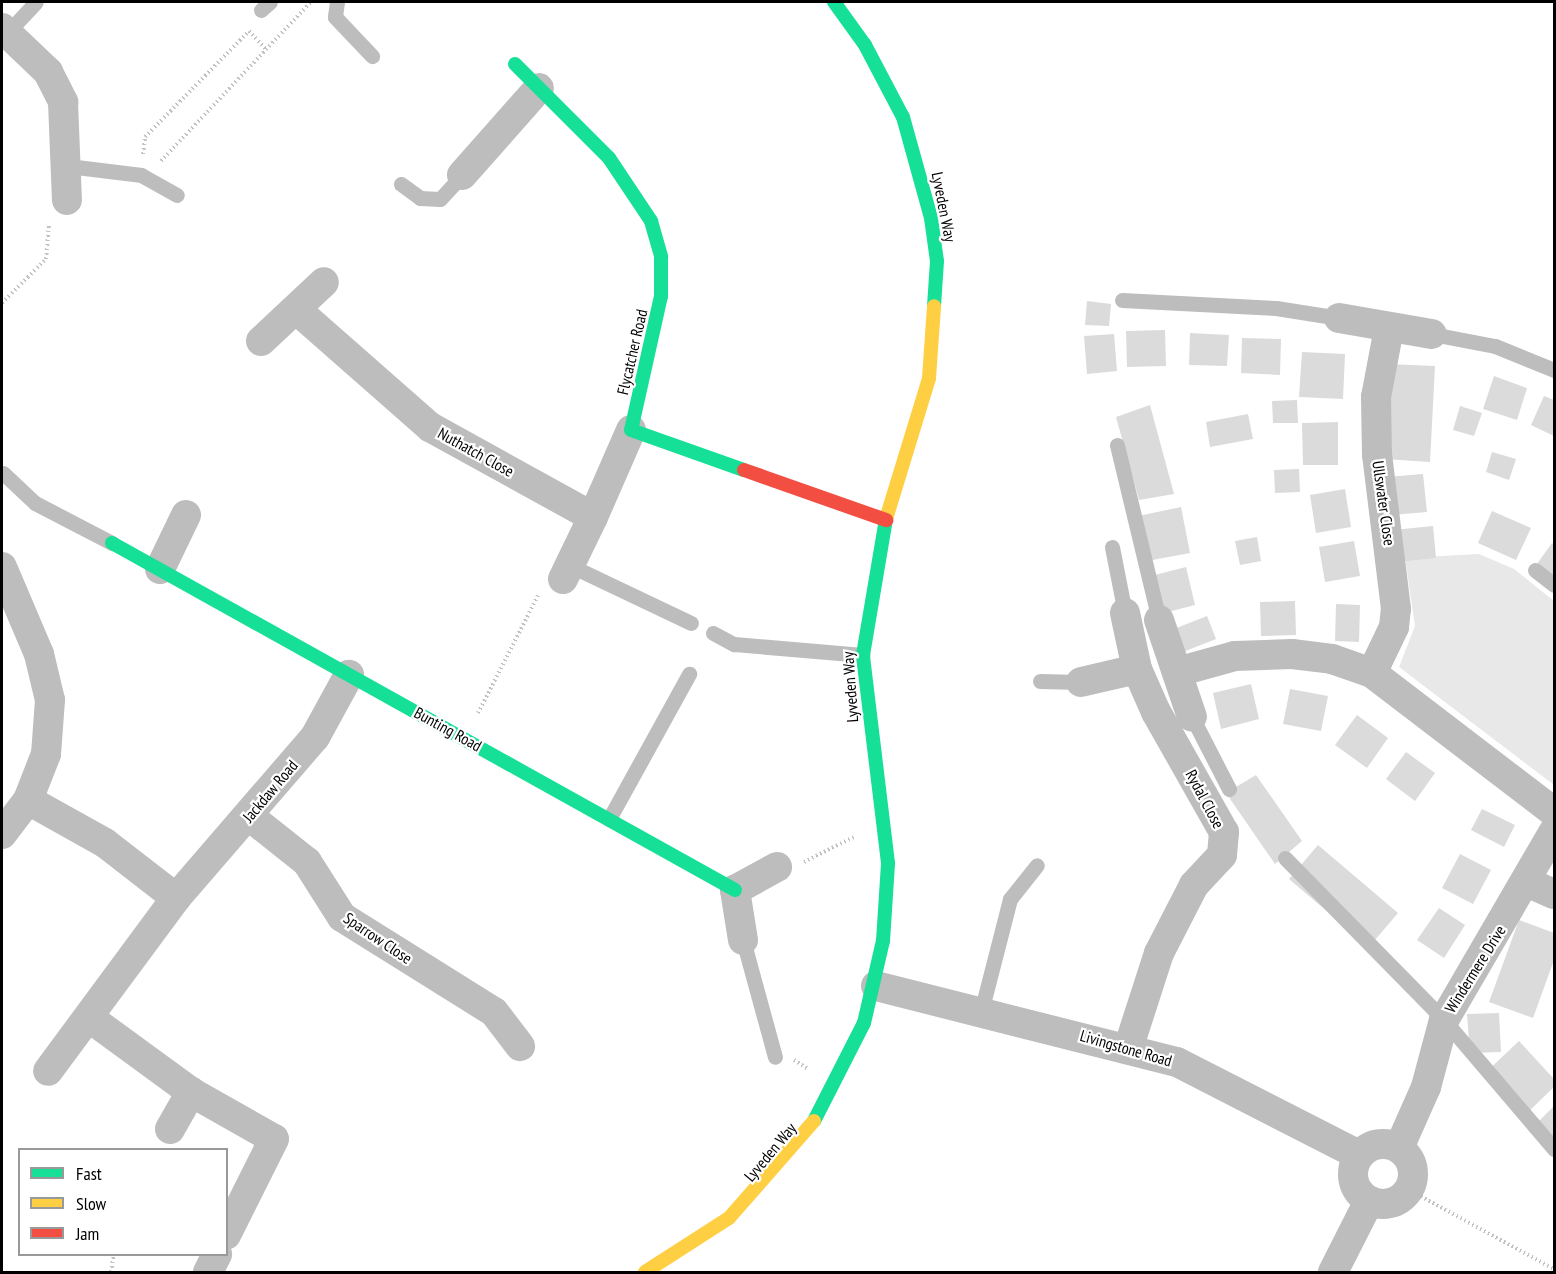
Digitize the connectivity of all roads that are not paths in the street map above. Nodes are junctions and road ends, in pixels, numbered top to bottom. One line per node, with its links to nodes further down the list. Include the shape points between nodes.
1 (36, 2): 4 (lane)
2 (337, 2): 5 (lane, via 335,18)
3 (834, 2): 26 (street, Lyveden Way, via 865,45 903,117 931,218 936,261 929,378)
4 (4, 31): 8 (street, via 48,72 63,102)
5 (372, 56)
6 (515, 64): 7 (street, Flycatcher Road)
7 (539, 88): 9 (street); 21 (street, Flycatcher Road, via 636,191 661,257 661,296)
8 (68, 166): 11 (lane, via 141,175); 12 (street)
9 (462, 175): 10 (lane, via 440,199 420,198)
10 (401, 184)
11 (177, 195)
12 (67, 200)
13 (324, 282): 15 (street)
14 (1122, 300): 16 (lane, via 1276,308)
15 (298, 311): 19 (street); 25 (street, Nuthatch Close, via 430,427)
16 (1339, 318): 17 (street)
17 (1389, 328): 18 (street); 41 (street, Ullswater Close, via 1376,397 1377,443 1396,609 1394,627)
18 (1431, 333): 20 (lane, via 1495,346)
19 (261, 341)
20 (1554, 370)
21 (631, 430): 25 (street); 26 (street)
22 (1118, 445): 35 (lane)
23 (3, 473): 27 (lane, via 35,503)
24 (186, 515): 30 (street)
25 (592, 516): 32 (street)
26 (886, 520): 38 (street, Lyveden Way)
27 (112, 543): 30 (street, Bunting Road)
28 (1112, 547): 34 (lane)
29 (2, 567): 48 (street, via 39,654 50,700 46,754)
30 (160, 569): 43 (street, Bunting Road)
31 (1535, 570): 33 (lane)
32 (566, 572): 36 (lane)
33 (1554, 585)
34 (1125, 613): 39 (street, Rydal Close)
35 (1159, 620): 40 (street)
36 (691, 623)
37 (712, 633): 38 (lane, via 734,644)
38 (863, 655): 61 (street, Lyveden Way, via 888,863)
39 (1137, 669): 45 (street); 66 (street, Rydal Close, via 1224,832 1222,855 1194,885 1159,953)
40 (1177, 672): 41 (street, via 1235,656 1292,654 1332,658); 46 (street)
41 (1372, 673): 49 (street)
42 (689, 674): 51 (lane)
43 (349, 675): 50 (street, Jackdaw Road, via 315,737); 51 (street, Bunting Road)
44 (1040, 681): 45 (lane)
45 (1081, 682)
46 (1192, 717): 47 (lane)
47 (1229, 789)
48 (28, 800): 53 (street); 59 (street, via 105,843)
49 (1554, 812)
50 (249, 816): 59 (street, Jackdaw Road); 65 (street, Sparrow Close, via 307,862 342,917 494,1012)
51 (609, 819): 58 (street, Bunting Road)
52 (1554, 831): 57 (street, Windermere Drive)
53 (2, 834)
54 (1285, 858): 64 (lane)
55 (1037, 865): 62 (lane, via 1010,899)
56 (777, 867): 58 (street)
57 (1542, 888): 64 (street, Windermere Drive)
58 (735, 890): 60 (street)
59 (176, 898): 63 (street, Jackdaw Road)
60 (743, 940): 67 (lane)
61 (876, 986): 62 (street, Livingstone Road); 78 (street, Lyveden Way, via 827,1103 786,1163 729,1218)
62 (981, 1012): 66 (street, Livingstone Road)
63 (91, 1019): 68 (street, Jackdaw Road); 69 (street)
64 (1444, 1020): 71 (street, Windermere Drive, via 1426,1087); 72 (lane)
65 (520, 1046)
66 (1129, 1046): 73 (street, Livingstone Road, via 1266,1104)
67 (775, 1057)
68 (48, 1071)
69 (191, 1092): 70 (street); 75 (street, via 273,1139)
70 (170, 1129)
71 (1399, 1148): 73 (street, via 1382,1144); 74 (street, via 1412,1162 1409,1190 1387,1204)
72 (1554, 1149)
73 (1359, 1155): 74 (street, via 1354,1180)
74 (1369, 1201): 79 (street)
75 (228, 1231)
76 (216, 1256): 77 (street)
77 (208, 1272)
78 (645, 1272)
79 (1333, 1272)

